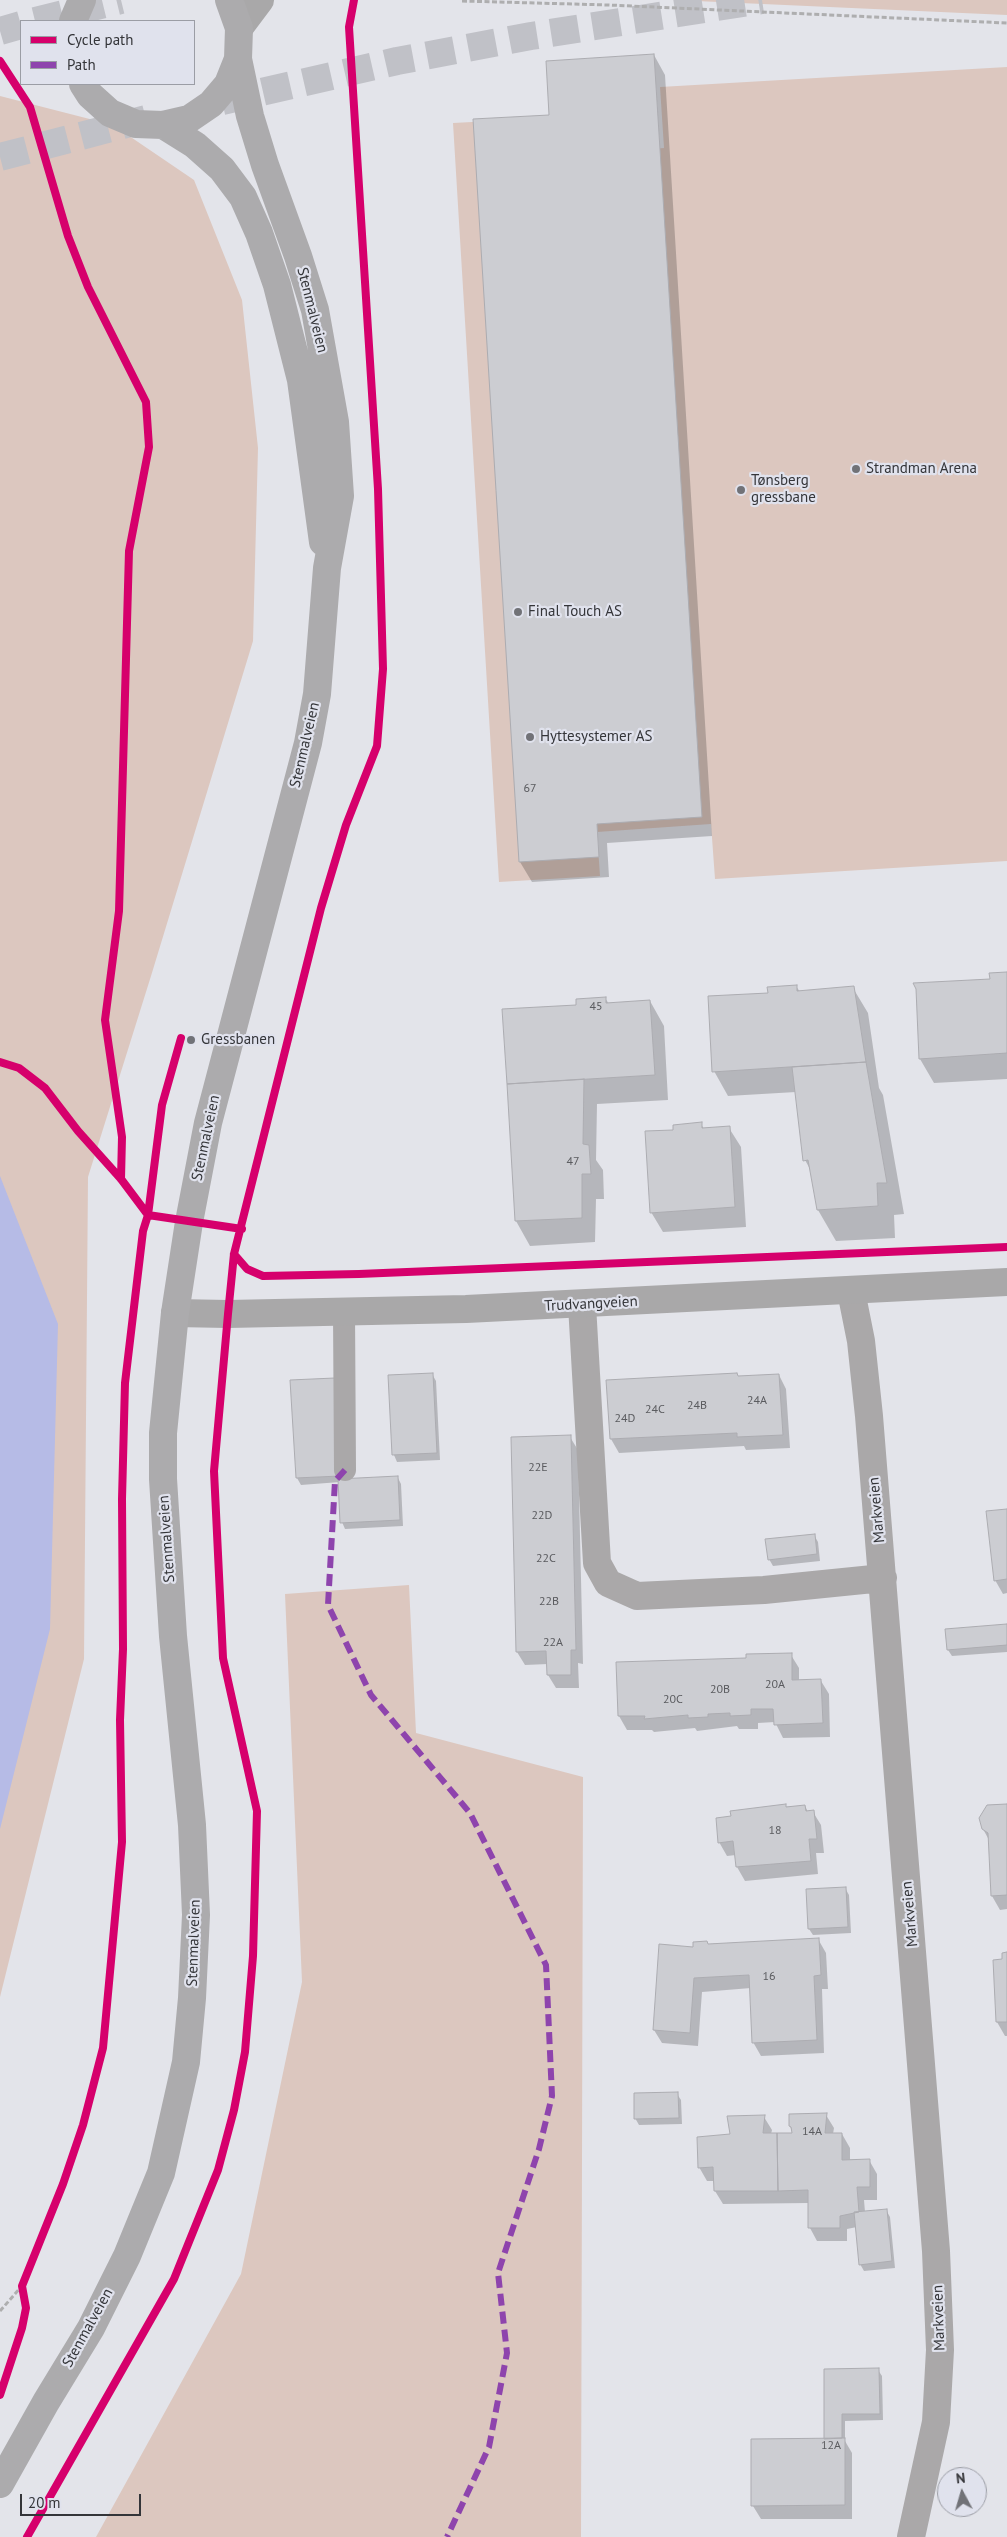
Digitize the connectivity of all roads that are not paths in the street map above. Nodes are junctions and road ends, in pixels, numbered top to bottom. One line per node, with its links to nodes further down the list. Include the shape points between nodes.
1 (229, 0): 3 (main road, Stenmalveien)
2 (260, 0): 3 (main road)
3 (239, 28): 4 (main road, Stenmalveien)
4 (238, 59): 6 (main road, Stenmalveien, via 228,84 211,104 189,119); 7 (main road, Stenmalveien, via 265,165 315,310 339,455 340,496)
5 (84, 85): 6 (main road, Stenmalveien, via 110,113 136,124)
6 (163, 125): 7 (main road, Stenmalveien, via 194,144 222,169 243,197 259,233 277,285 301,380)
7 (327, 568): 12 (main road, Stenmalveien, via 317,694 308,743 208,1123)
8 (1007, 1282): 9 (main road, Trudvangveien)
9 (851, 1290): 10 (main road, Trudvangveien); 14 (street, Markveien, via 861,1341)
10 (582, 1304): 11 (main road, Trudvangveien); 14 (street, via 597,1563 608,1582 637,1596 647,1596 764,1590)
11 (344, 1312): 12 (main road, Trudvangveien); 13 (lane)
12 (175, 1313): 15 (main road, Stenmalveien, via 163,1433 163,1480 173,1636 192,1825 196,1915 186,2062 161,2173 127,2256 91,2328)
13 (345, 1470)
14 (883, 1578): 16 (street, Markveien, via 936,2251 940,2350 936,2422)
15 (0, 2484)
16 (911, 2537)

